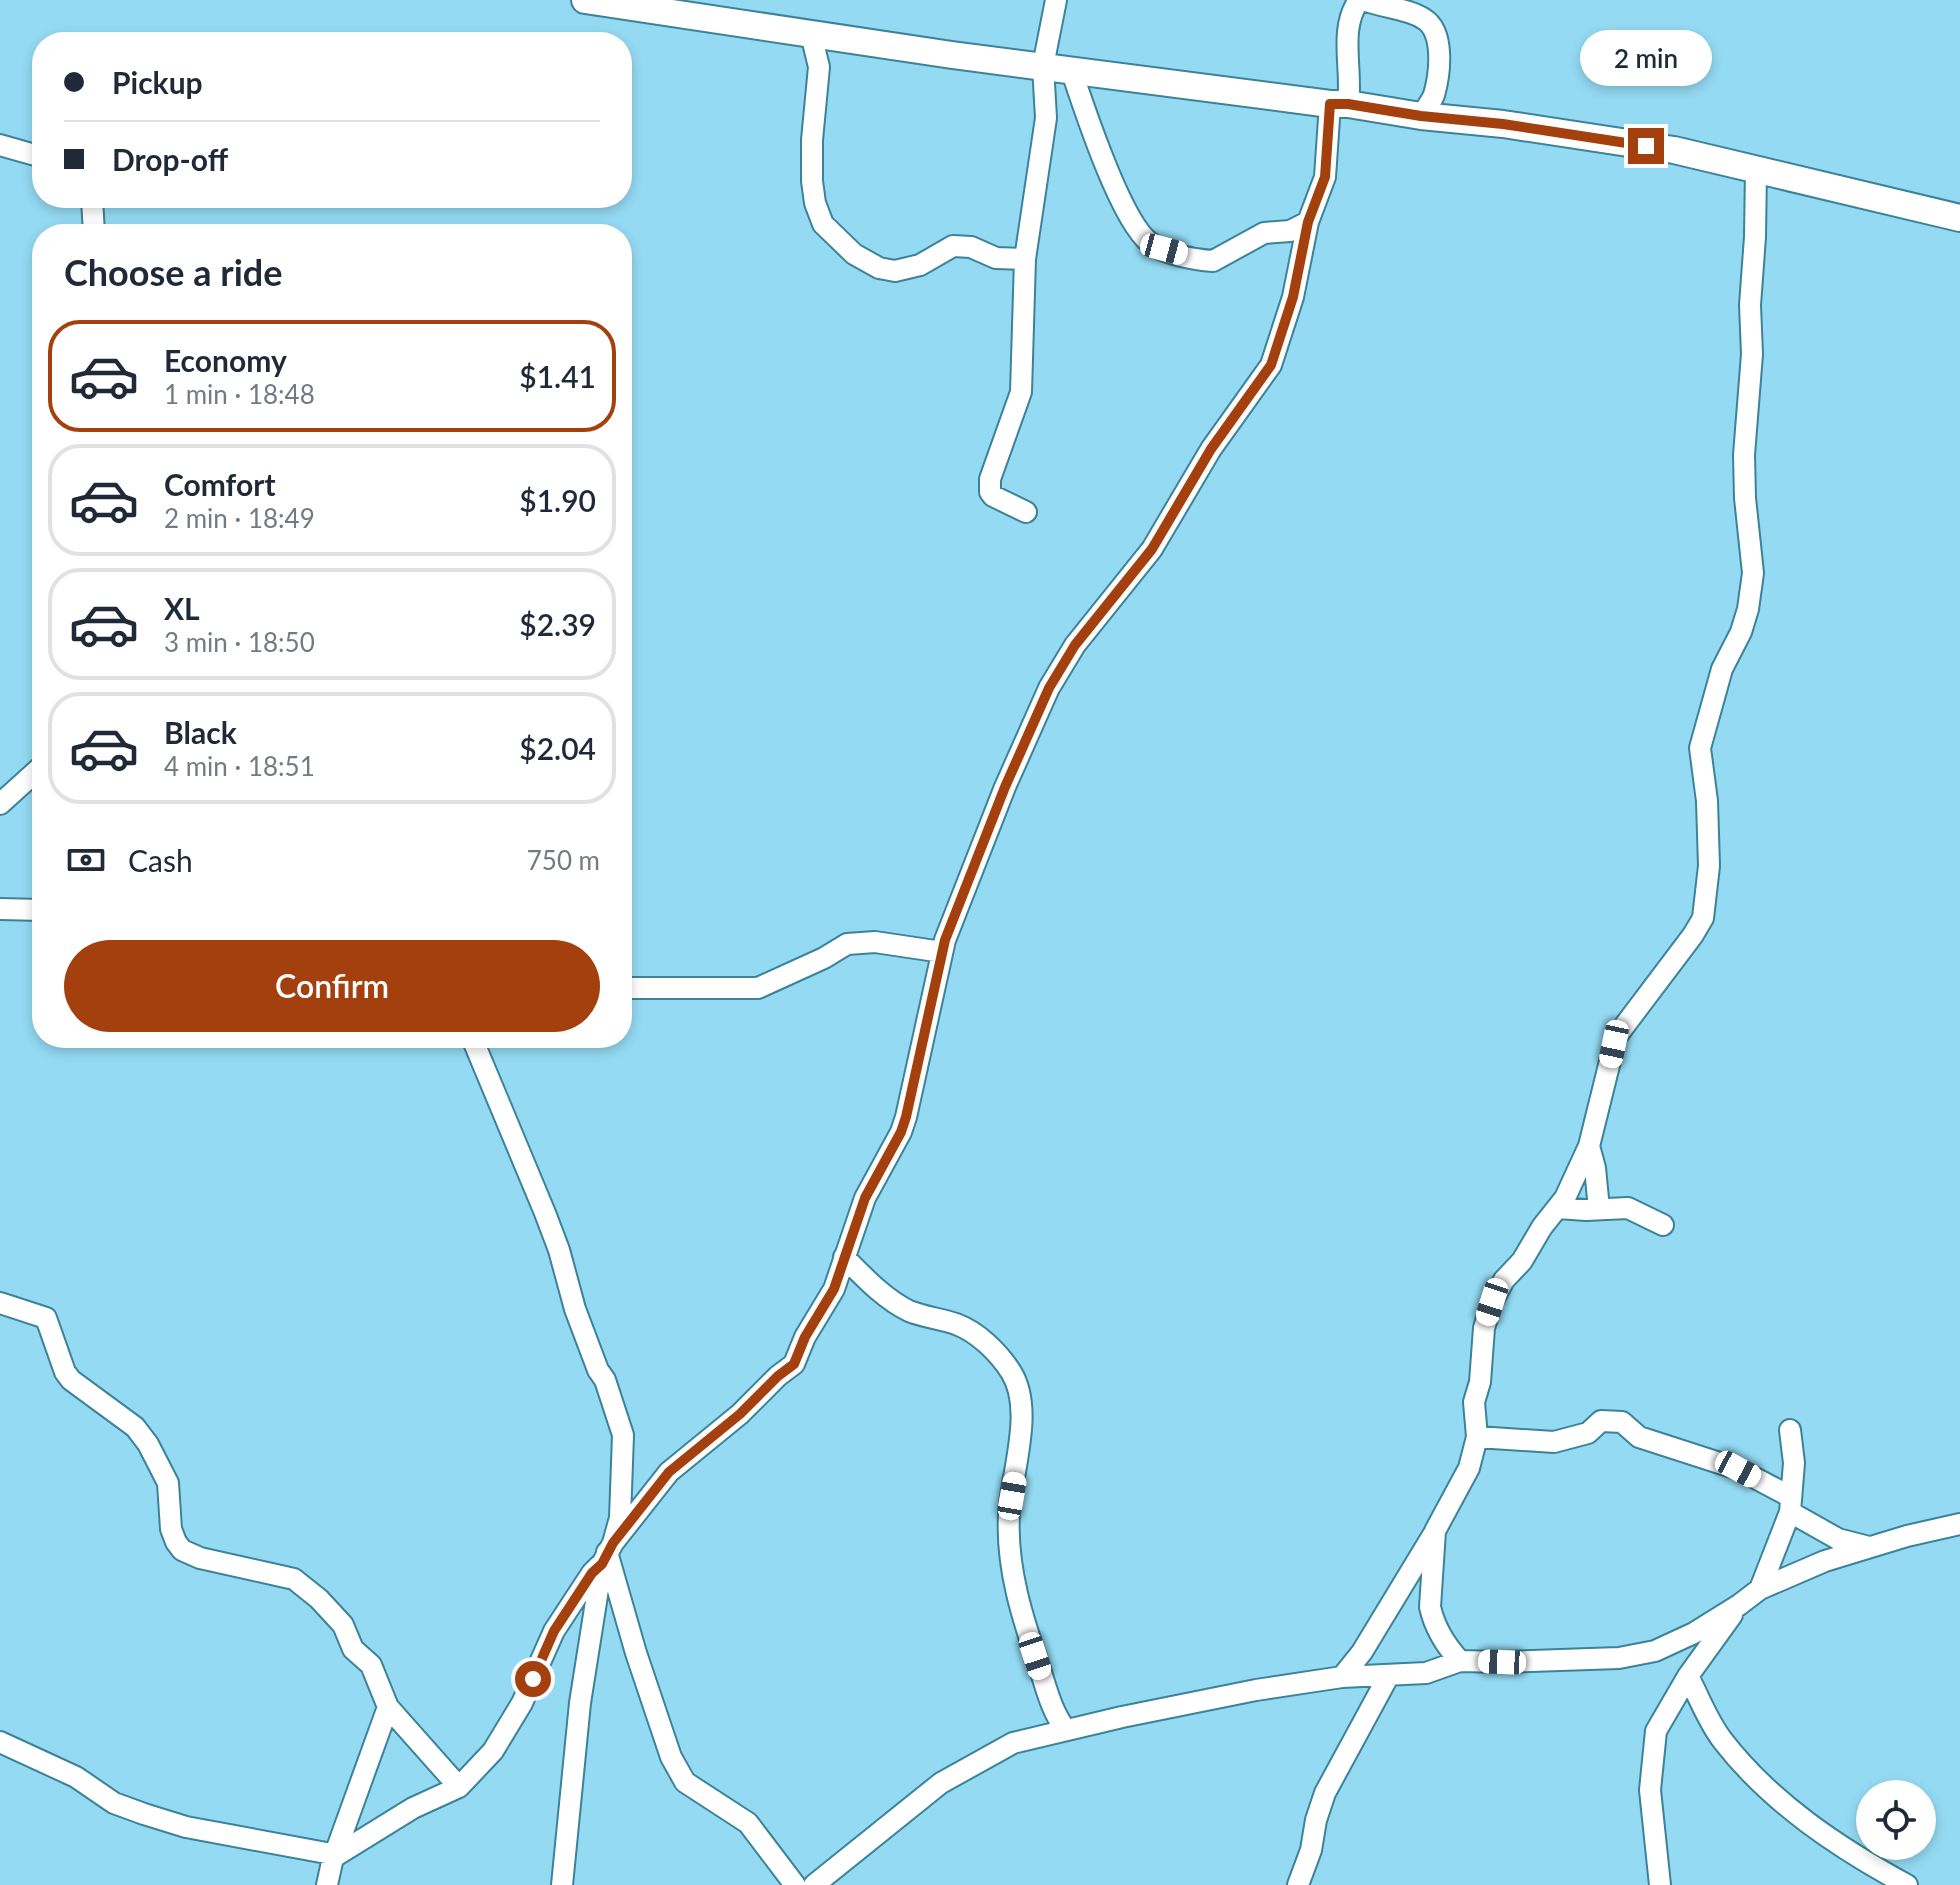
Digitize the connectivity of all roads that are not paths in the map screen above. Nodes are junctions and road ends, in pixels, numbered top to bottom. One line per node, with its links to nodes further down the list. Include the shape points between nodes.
1 (585, 0): 4 (street)
2 (1056, 0): 5 (street)
3 (1362, 0): 7 (street, via 1347,25); 8 (street, via 1417,15 1436,32 1439,56 1433,96)
4 (811, 34): 5 (street); 14 (street, via 819,67 812,181 823,224 854,254 895,271 920,265 953,246 996,258)
5 (1043, 66): 6 (street); 14 (street, via 1046,118)
6 (1071, 69): 7 (street); 13 (street, via 1119,195 1153,246 1213,261 1264,233 1290,231)
7 (1339, 104): 8 (street); 13 (street, via 1325,177)
8 (1421, 116): 11 (street, via 1674,150)
9 (0, 145): 10 (street)
10 (32, 154)
11 (1756, 169): 12 (street); 23 (street, via 1744,455 1753,573 1748,609 1722,669 1700,748 1708,816 1707,898 1693,935 1616,1037)
12 (1960, 218)
13 (1308, 222): 20 (street, via 1293,297 1271,365 1211,449 1152,549 1075,645 1049,688)
14 (1025, 259): 15 (street, via 1021,392 990,492)
15 (1026, 512)
16 (32, 775): 17 (street)
17 (0, 804)
18 (0, 909): 19 (street)
19 (32, 910)
20 (942, 952): 21 (street, via 875,942 847,944 758,988); 27 (street, via 906,1117 865,1198)
21 (632, 988)
22 (476, 1048): 35 (street, via 545,1213 623,1435 620,1518)
23 (1589, 1146): 24 (street); 25 (street)
24 (1558, 1208): 25 (street); 30 (street, via 1492,1302 1474,1402)
25 (1599, 1209): 26 (street, via 1628,1208)
26 (1663, 1225)
27 (844, 1257): 35 (street, via 834,1289 794,1364 669,1472); 43 (street, via 909,1311 960,1326 989,1345 1018,1384 1011,1561 1025,1626 1055,1716)
28 (0, 1303): 42 (street, via 46,1318 71,1380 135,1427 148,1444 168,1483 171,1529 182,1550 294,1579 343,1625 353,1649 371,1665)
29 (1790, 1430): 31 (street)
30 (1477, 1437): 31 (street, via 1554,1442 1588,1433 1601,1421 1619,1422 1639,1437 1738,1469); 33 (street, via 1469,1468)
31 (1791, 1505): 34 (street, via 1838,1539); 36 (street)
32 (1960, 1524): 34 (street)
33 (1435, 1531): 38 (street, via 1430,1607 1446,1646); 41 (street)
34 (1869, 1547): 36 (street)
35 (607, 1553): 45 (street, via 554,1631 522,1703 493,1751); 48 (street, via 580,1703); 49 (street, via 678,1770 685,1782 748,1823)
36 (1760, 1589): 37 (street)
37 (1739, 1605): 38 (street, via 1655,1651 1619,1658); 40 (street)
38 (1460, 1661): 39 (street, via 1426,1673)
39 (1389, 1675): 41 (street); 51 (street, via 1325,1793)
40 (1688, 1676): 52 (street, via 1656,1731 1650,1790); 53 (street, via 1723,1740 1754,1774 1810,1826)
41 (1342, 1677): 43 (street)
42 (388, 1707): 45 (street); 46 (street)
43 (1066, 1730): 50 (street, via 1013,1743 941,1783)
44 (0, 1742): 46 (street, via 144,1814)
45 (459, 1787): 46 (street, via 413,1808)
46 (337, 1855): 47 (street)
47 (327, 1885)
48 (562, 1885)
49 (795, 1885)
50 (814, 1885)
51 (1298, 1885)
52 (1660, 1885)
53 (1907, 1885)

